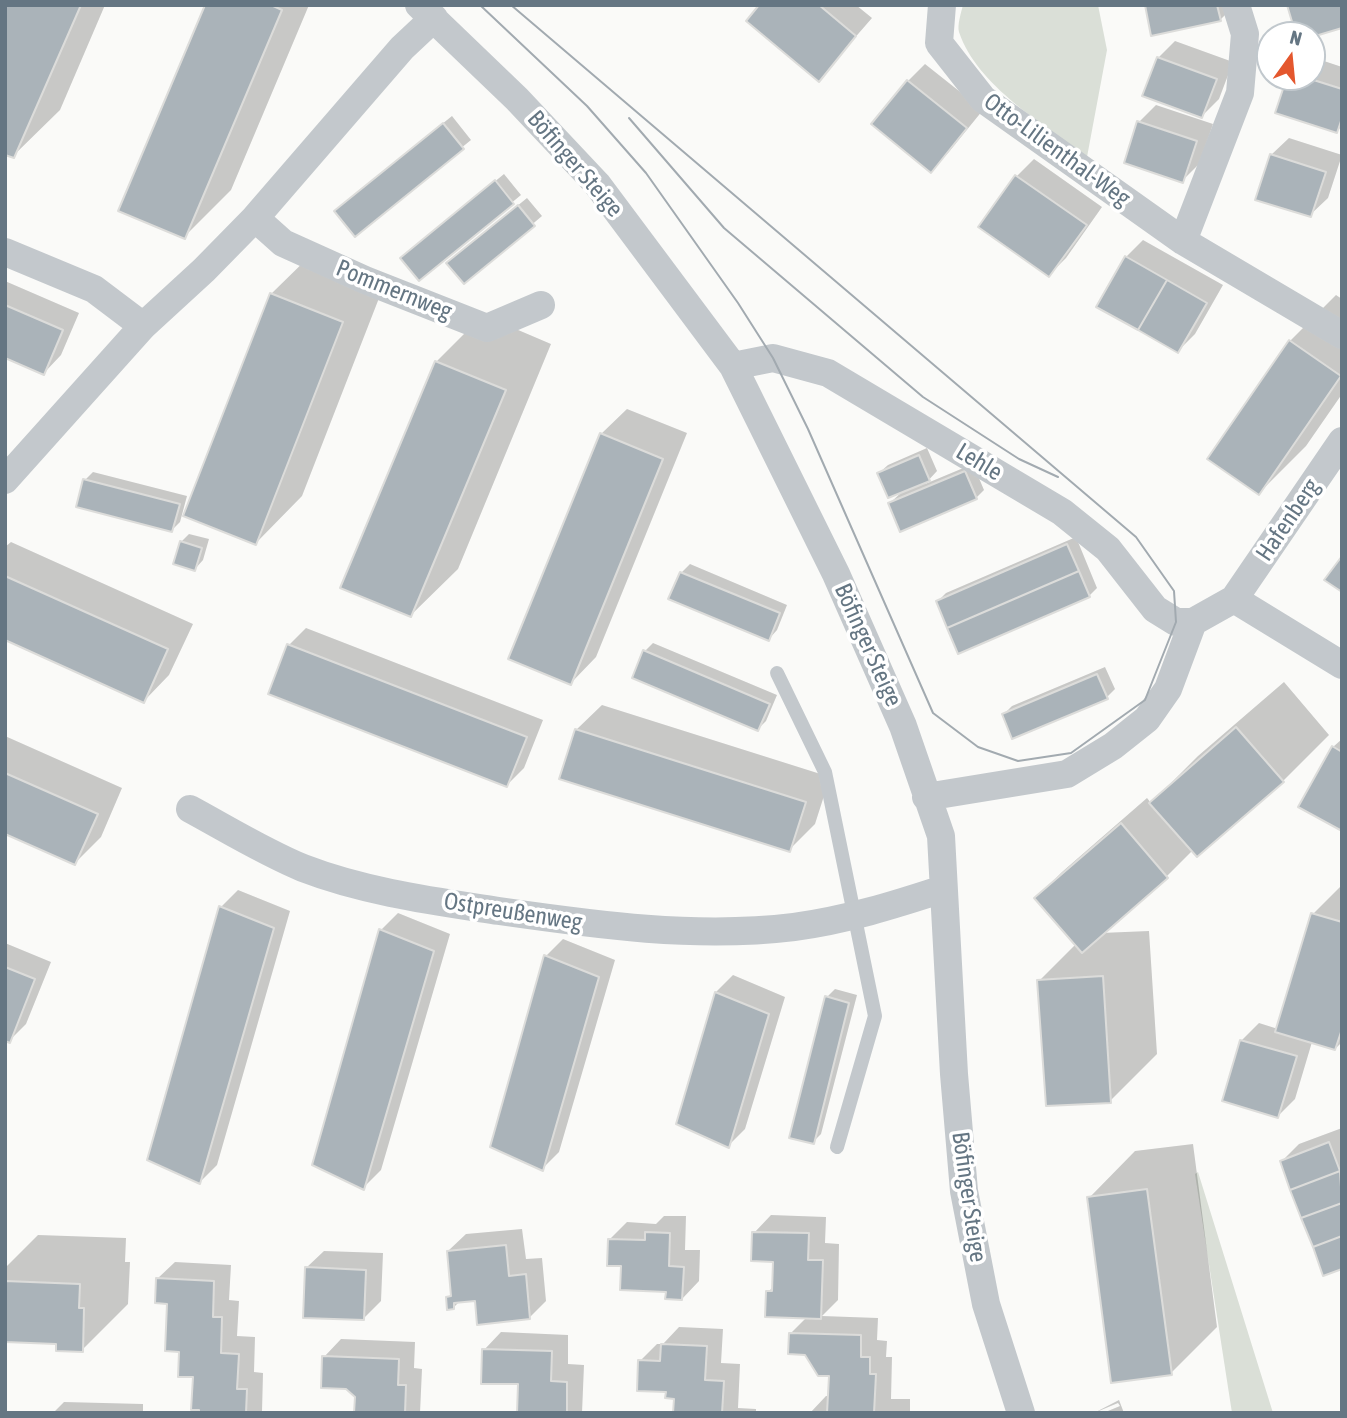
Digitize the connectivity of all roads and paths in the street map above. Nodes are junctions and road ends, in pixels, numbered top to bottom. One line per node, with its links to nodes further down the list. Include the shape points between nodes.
1 (942, 5): 5 (street, Otto-Lilienthal-Weg, via 939,43 983,99)
2 (1236, 5): 5 (street, via 1245,34 1240,93)
3 (427, 12): 4 (street, via 402,48); 10 (street, Böfinger Steige, via 597,184)
4 (255, 218): 7 (street, Pommernweg, via 283,243 487,328); 8 (street)
5 (1183, 241): 9 (street, Otto-Lilienthal-Weg)
6 (5, 252): 8 (street, via 94,289)
7 (541, 305)
8 (143, 326): 12 (street)
9 (1342, 335)
10 (733, 366): 14 (street, Lehle, via 773,358 828,373 1062,512 1108,549 1155,609 1176,622); 17 (street, Böfinger Steige, via 836,574 903,726)
11 (1342, 441): 13 (street, Hafenberg)
12 (5, 480)
13 (1234, 598): 14 (street); 15 (street)
14 (1193, 622): 17 (street, via 1168,689 1147,719 1113,746 1068,774)
15 (1342, 665)
16 (777, 673): 20 (lane, via 825,772)
17 (926, 797): 19 (street, Böfinger Steige, via 941,836)
18 (190, 809): 20 (street, Ostpreußenweg, via 303,867 375,889 456,904 613,927 714,931 794,927)
19 (943, 889): 20 (street, Ostpreußenweg); 22 (street, Böfinger Steige, via 964,1191 986,1304)
20 (854, 916): 21 (lane, via 875,1016)
21 (837, 1147)
22 (1021, 1413)

